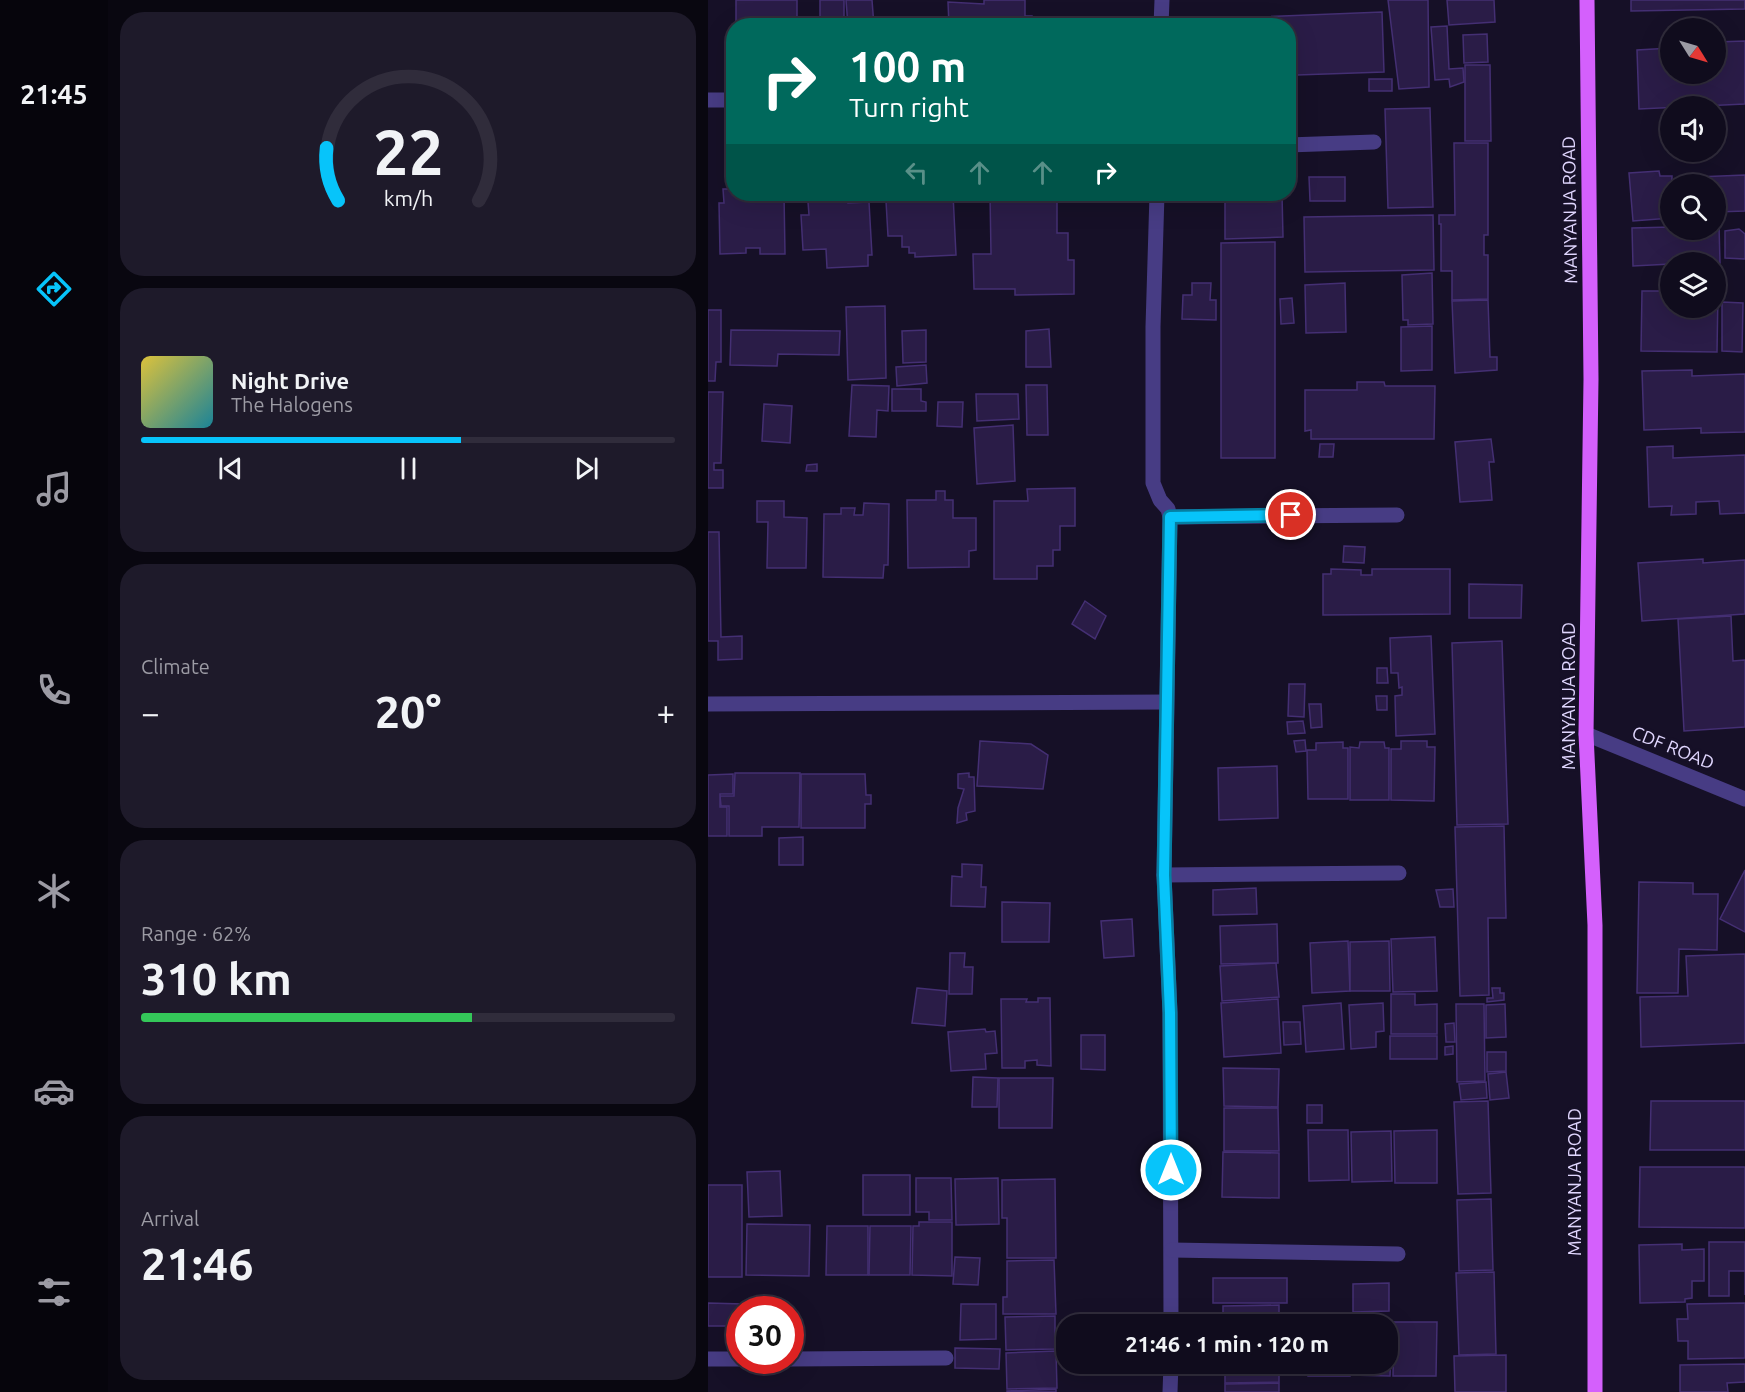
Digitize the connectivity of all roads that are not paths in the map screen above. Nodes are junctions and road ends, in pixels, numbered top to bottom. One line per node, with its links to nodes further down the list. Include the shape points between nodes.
1 (1162, 0): 3 (street)
2 (1587, 0): 13 (main road, MANYANJA ROAD, via 1591,390)
3 (1161, 18)
4 (708, 100): 5 (street)
5 (726, 100)
6 (1374, 142): 7 (street)
7 (1296, 145)
8 (1157, 201): 10 (street, via 1153,483)
9 (1396, 515): 10 (street)
10 (1170, 517): 11 (street)
11 (1166, 702): 12 (street); 16 (street)
12 (708, 704)
13 (1586, 734): 14 (street, CDF ROAD); 26 (main road, MANYANJA ROAD, via 1595,925)
14 (1745, 799)
15 (1399, 873): 16 (street)
16 (1164, 875): 17 (street, via 1170,1013)
17 (1172, 1250): 18 (street); 19 (street)
18 (1398, 1254)
19 (1171, 1314)
20 (946, 1358): 23 (street)
21 (708, 1359): 22 (street)
22 (726, 1359)
23 (804, 1359)
24 (1170, 1374): 25 (street)
25 (1170, 1392)
26 (1595, 1392)

